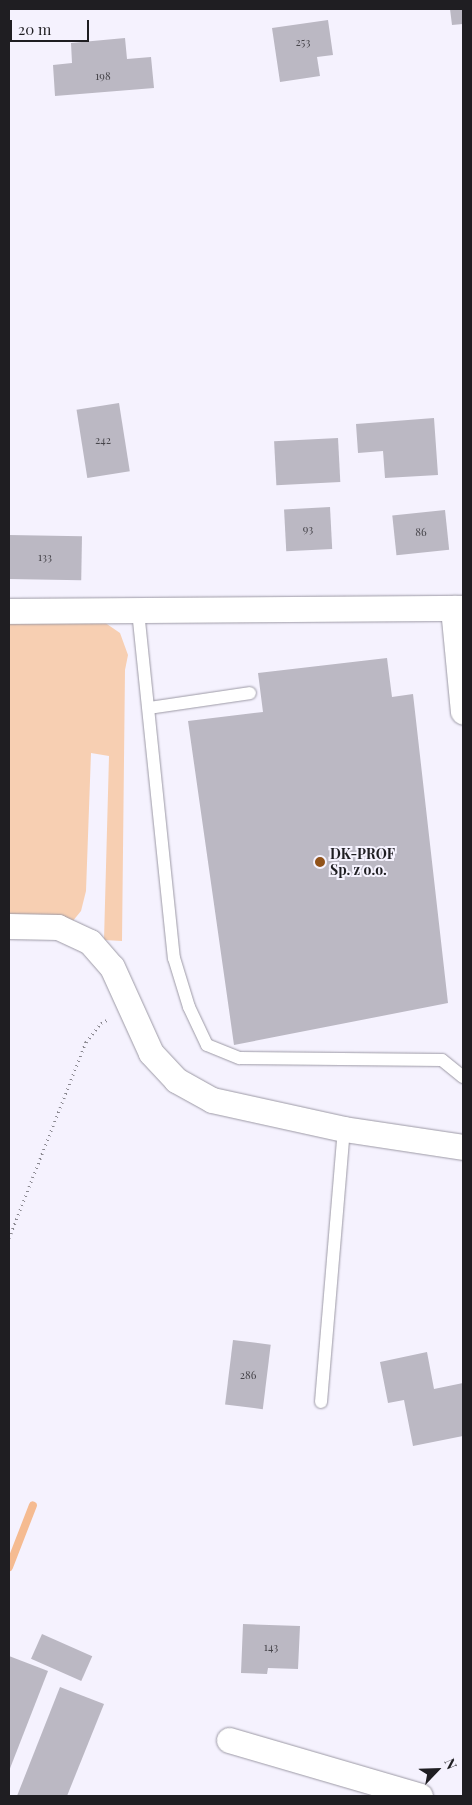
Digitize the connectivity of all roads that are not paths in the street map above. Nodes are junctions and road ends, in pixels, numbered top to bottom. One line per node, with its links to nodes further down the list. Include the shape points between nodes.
1 (458, 608): 2 (street); 6 (street)
2 (138, 610): 3 (street); 5 (lane)
3 (9, 611)
4 (250, 693): 5 (lane)
5 (150, 708): 8 (lane, via 174,958 189,1007 207,1044 240,1058 442,1060)
6 (463, 712)
7 (9, 926): 9 (street, via 58,927 79,934 112,967 151,1053 176,1080 212,1100)
8 (463, 1077)
9 (344, 1129): 10 (street); 11 (lane)
10 (463, 1148)
11 (321, 1402)
12 (228, 1740): 13 (street)
13 (420, 1796)

